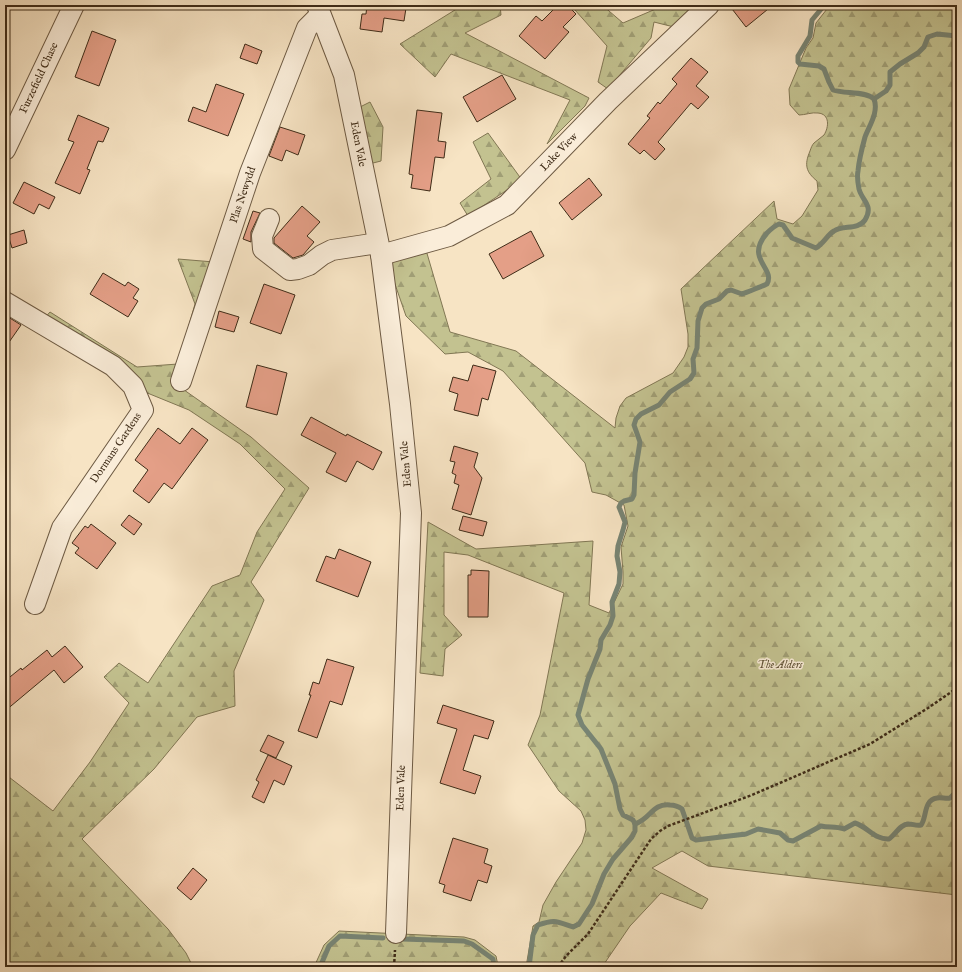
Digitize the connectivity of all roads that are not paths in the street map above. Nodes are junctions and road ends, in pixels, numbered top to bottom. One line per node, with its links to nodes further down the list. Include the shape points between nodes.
1 (74, 5): 4 (street, Furzefield Chase)
2 (709, 5): 6 (street, Lake View, via 608,101 507,205 449,236)
3 (318, 10): 6 (street, Eden Vale, via 344,75); 8 (street, Plas Newydd, via 307,28 250,173)
4 (5, 150)
5 (268, 219): 6 (street, Lake View, via 262,236 263,249 290,270 309,265 332,250)
6 (379, 249): 10 (street, Eden Vale, via 400,404 411,513)
7 (5, 302): 9 (street, Dormans Gardens, via 112,366 133,386 143,410 62,528)
8 (181, 381)
9 (35, 604)
10 (396, 933)

